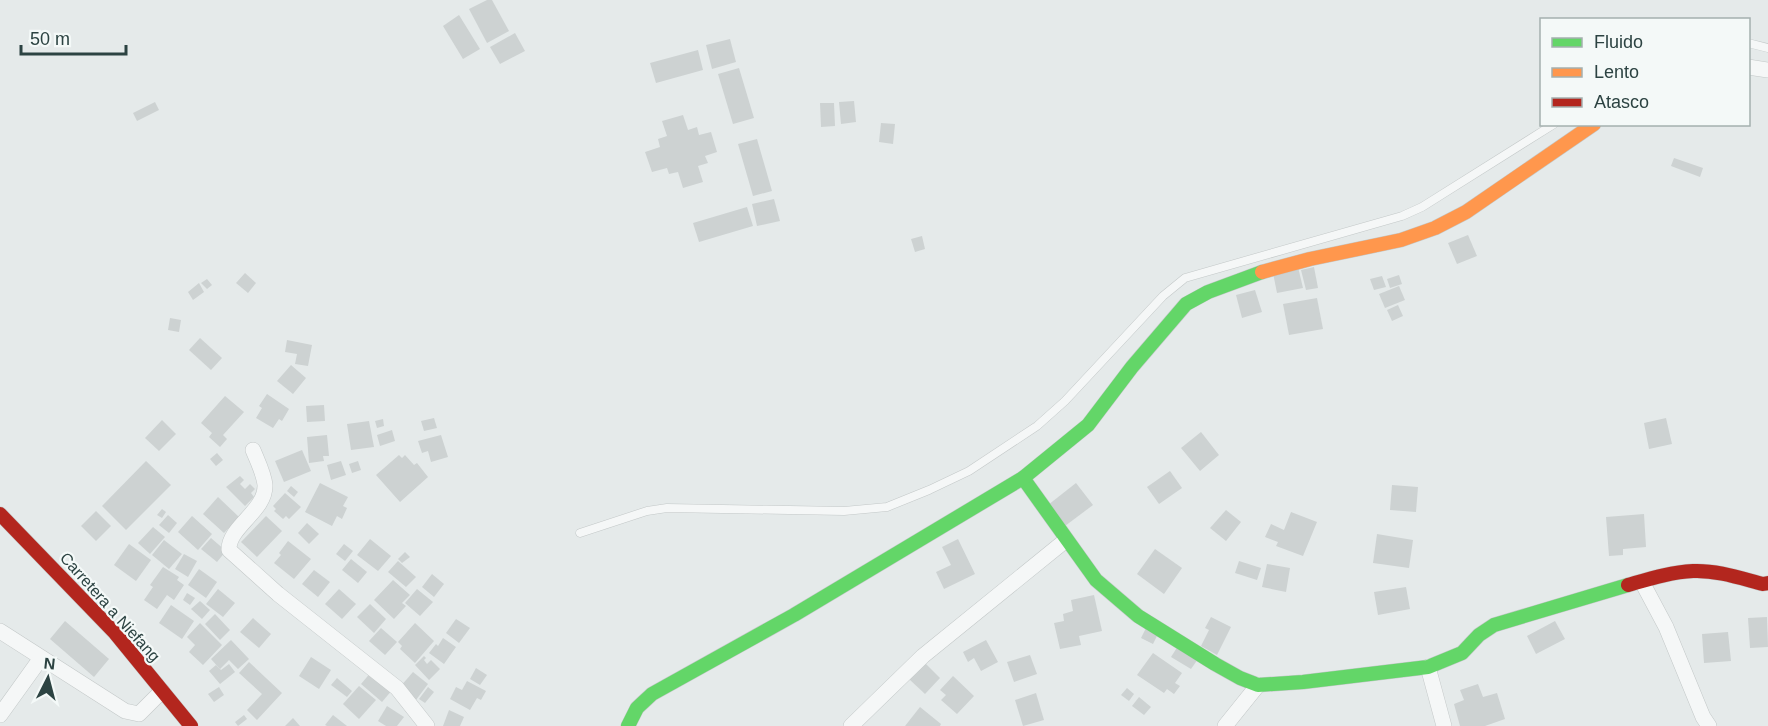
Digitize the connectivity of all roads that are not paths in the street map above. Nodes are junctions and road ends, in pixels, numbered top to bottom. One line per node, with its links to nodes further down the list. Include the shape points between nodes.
1 (1750, 43): 2 (lane)
2 (1768, 48)
3 (1750, 67): 4 (street)
4 (1768, 70)
5 (1551, 126): 10 (lane, via 1402,216 1185,278 1162,296 1037,426 969,471 929,490 887,507 844,511 667,508)
6 (1591, 126): 8 (street, via 1466,212 1435,228 1401,240 1257,274 1186,304 1088,425)
7 (253, 450): 21 (street, via 265,484 263,497 230,540 229,550 397,688)
8 (1023, 478): 11 (street); 22 (street, via 794,615 652,694 640,702)
9 (0, 514): 18 (street, Carretera a Niefang, via 115,633)
10 (580, 533)
11 (1066, 540): 17 (street, via 1096,580 1138,616); 23 (street, via 923,656)
12 (1642, 582): 13 (street, via 1693,571); 16 (street, via 1494,626 1462,653); 26 (street)
13 (1768, 583)
14 (0, 631): 15 (street)
15 (41, 658): 18 (street, via 132,714 139,714); 19 (street)
16 (1428, 667): 17 (street); 25 (street)
17 (1258, 685): 24 (street)
18 (162, 691): 20 (street, Carretera a Niefang)
19 (0, 715)
20 (191, 726)
21 (427, 726)
22 (628, 726)
23 (851, 726)
24 (1225, 726)
25 (1444, 726)
26 (1709, 726)

